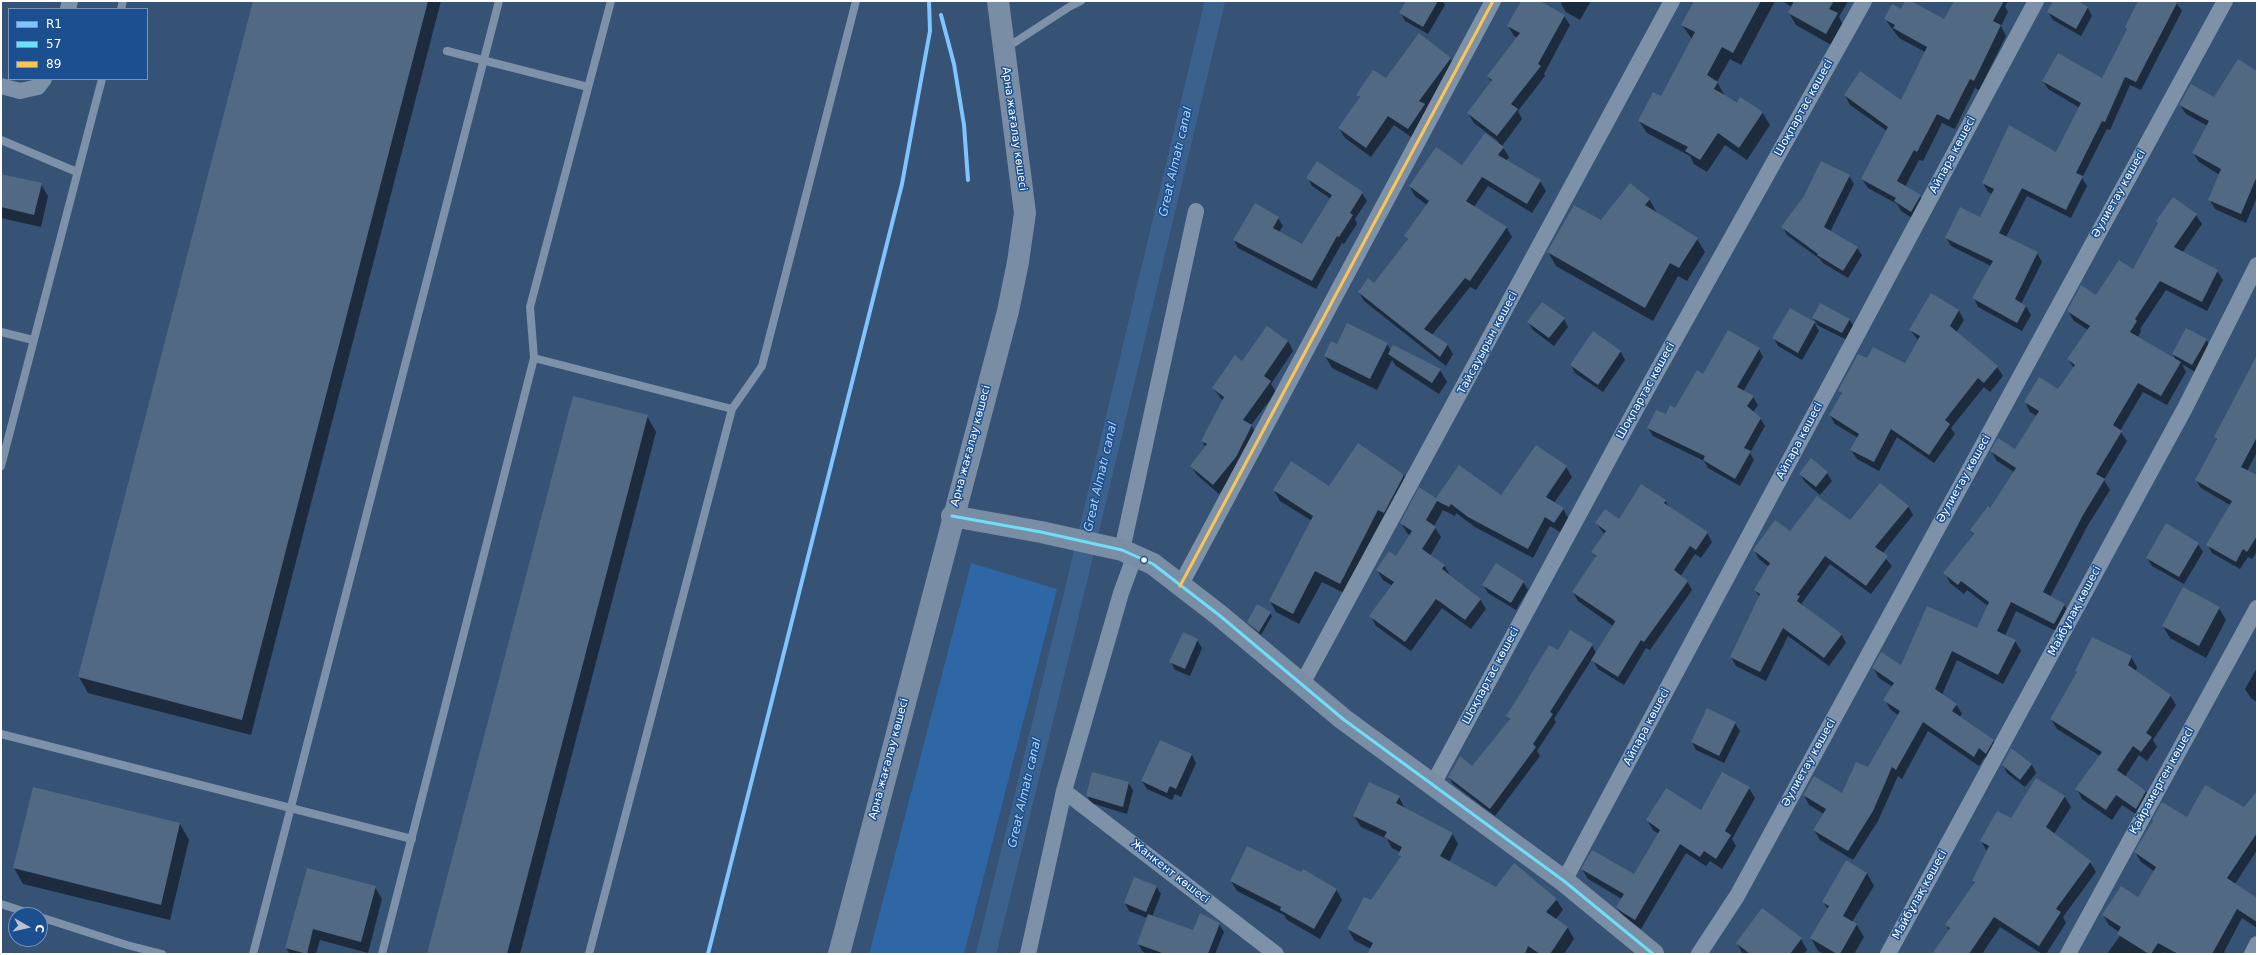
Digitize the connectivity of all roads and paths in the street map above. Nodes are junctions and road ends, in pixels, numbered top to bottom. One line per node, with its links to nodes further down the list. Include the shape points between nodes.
1 (499, 1): 13 (lane)
2 (611, 1): 17 (lane)
3 (856, 1): 25 (lane, via 762,366)
4 (998, 1): 11 (street, Арна жағалау көшесі)
5 (1081, 1): 11 (lane)
6 (1493, 1): 29 (street)
7 (1672, 1): 31 (street, Тайсауырын көшесі)
8 (1864, 1): 33 (street, Шоқпартас көшесі, via 1633,414)
9 (2036, 1): 37 (street, Айпара көшесі)
10 (2225, 1): 48 (street, Әулиетау көшесі, via 1741,889)
11 (1004, 50): 27 (street, Арна жағалау көшесі, via 1019,150 1025,213 1008,311)
12 (447, 51): 13 (lane)
13 (484, 60): 17 (lane); 35 (lane)
14 (43, 80): 16 (street, via 38,87 20,91)
15 (102, 80): 19 (lane)
16 (1, 86)
17 (588, 87): 24 (lane, via 530,307)
18 (1, 140): 19 (lane)
19 (77, 172): 23 (lane)
20 (1196, 211): 28 (street)
21 (2257, 265): 49 (street, Майбұлақ көшесі, via 2185,408)
22 (1, 332): 23 (lane)
23 (33, 340): 26 (lane)
24 (534, 358): 25 (lane); 36 (lane)
25 (732, 409): 43 (lane)
26 (1, 466)
27 (952, 516): 28 (street, via 1041,532); 44 (street, Арна жағалау көшесі)
28 (1128, 553): 29 (street, via 1154,564); 34 (street, via 1121,594)
29 (1180, 586): 31 (street)
30 (2257, 608): 50 (street, Қайрамерген көшесі)
31 (1302, 684): 33 (street, via 1379,746)
32 (1, 734): 35 (lane)
33 (1433, 784): 37 (street)
34 (1064, 790): 45 (street); 46 (street, Жанкент көшесі)
35 (290, 808): 36 (lane); 41 (lane)
36 (412, 839): 42 (lane)
37 (1564, 881): 47 (street)
38 (48, 920): 40 (lane, via 127,946)
39 (2257, 944): 51 (street)
40 (162, 954)
41 (253, 954)
42 (382, 954)
43 (589, 954)
44 (839, 954)
45 (1028, 954)
46 (1276, 954)
47 (1653, 954)
48 (1699, 954)
49 (1888, 954)
50 (2068, 954)
51 (2252, 954)

